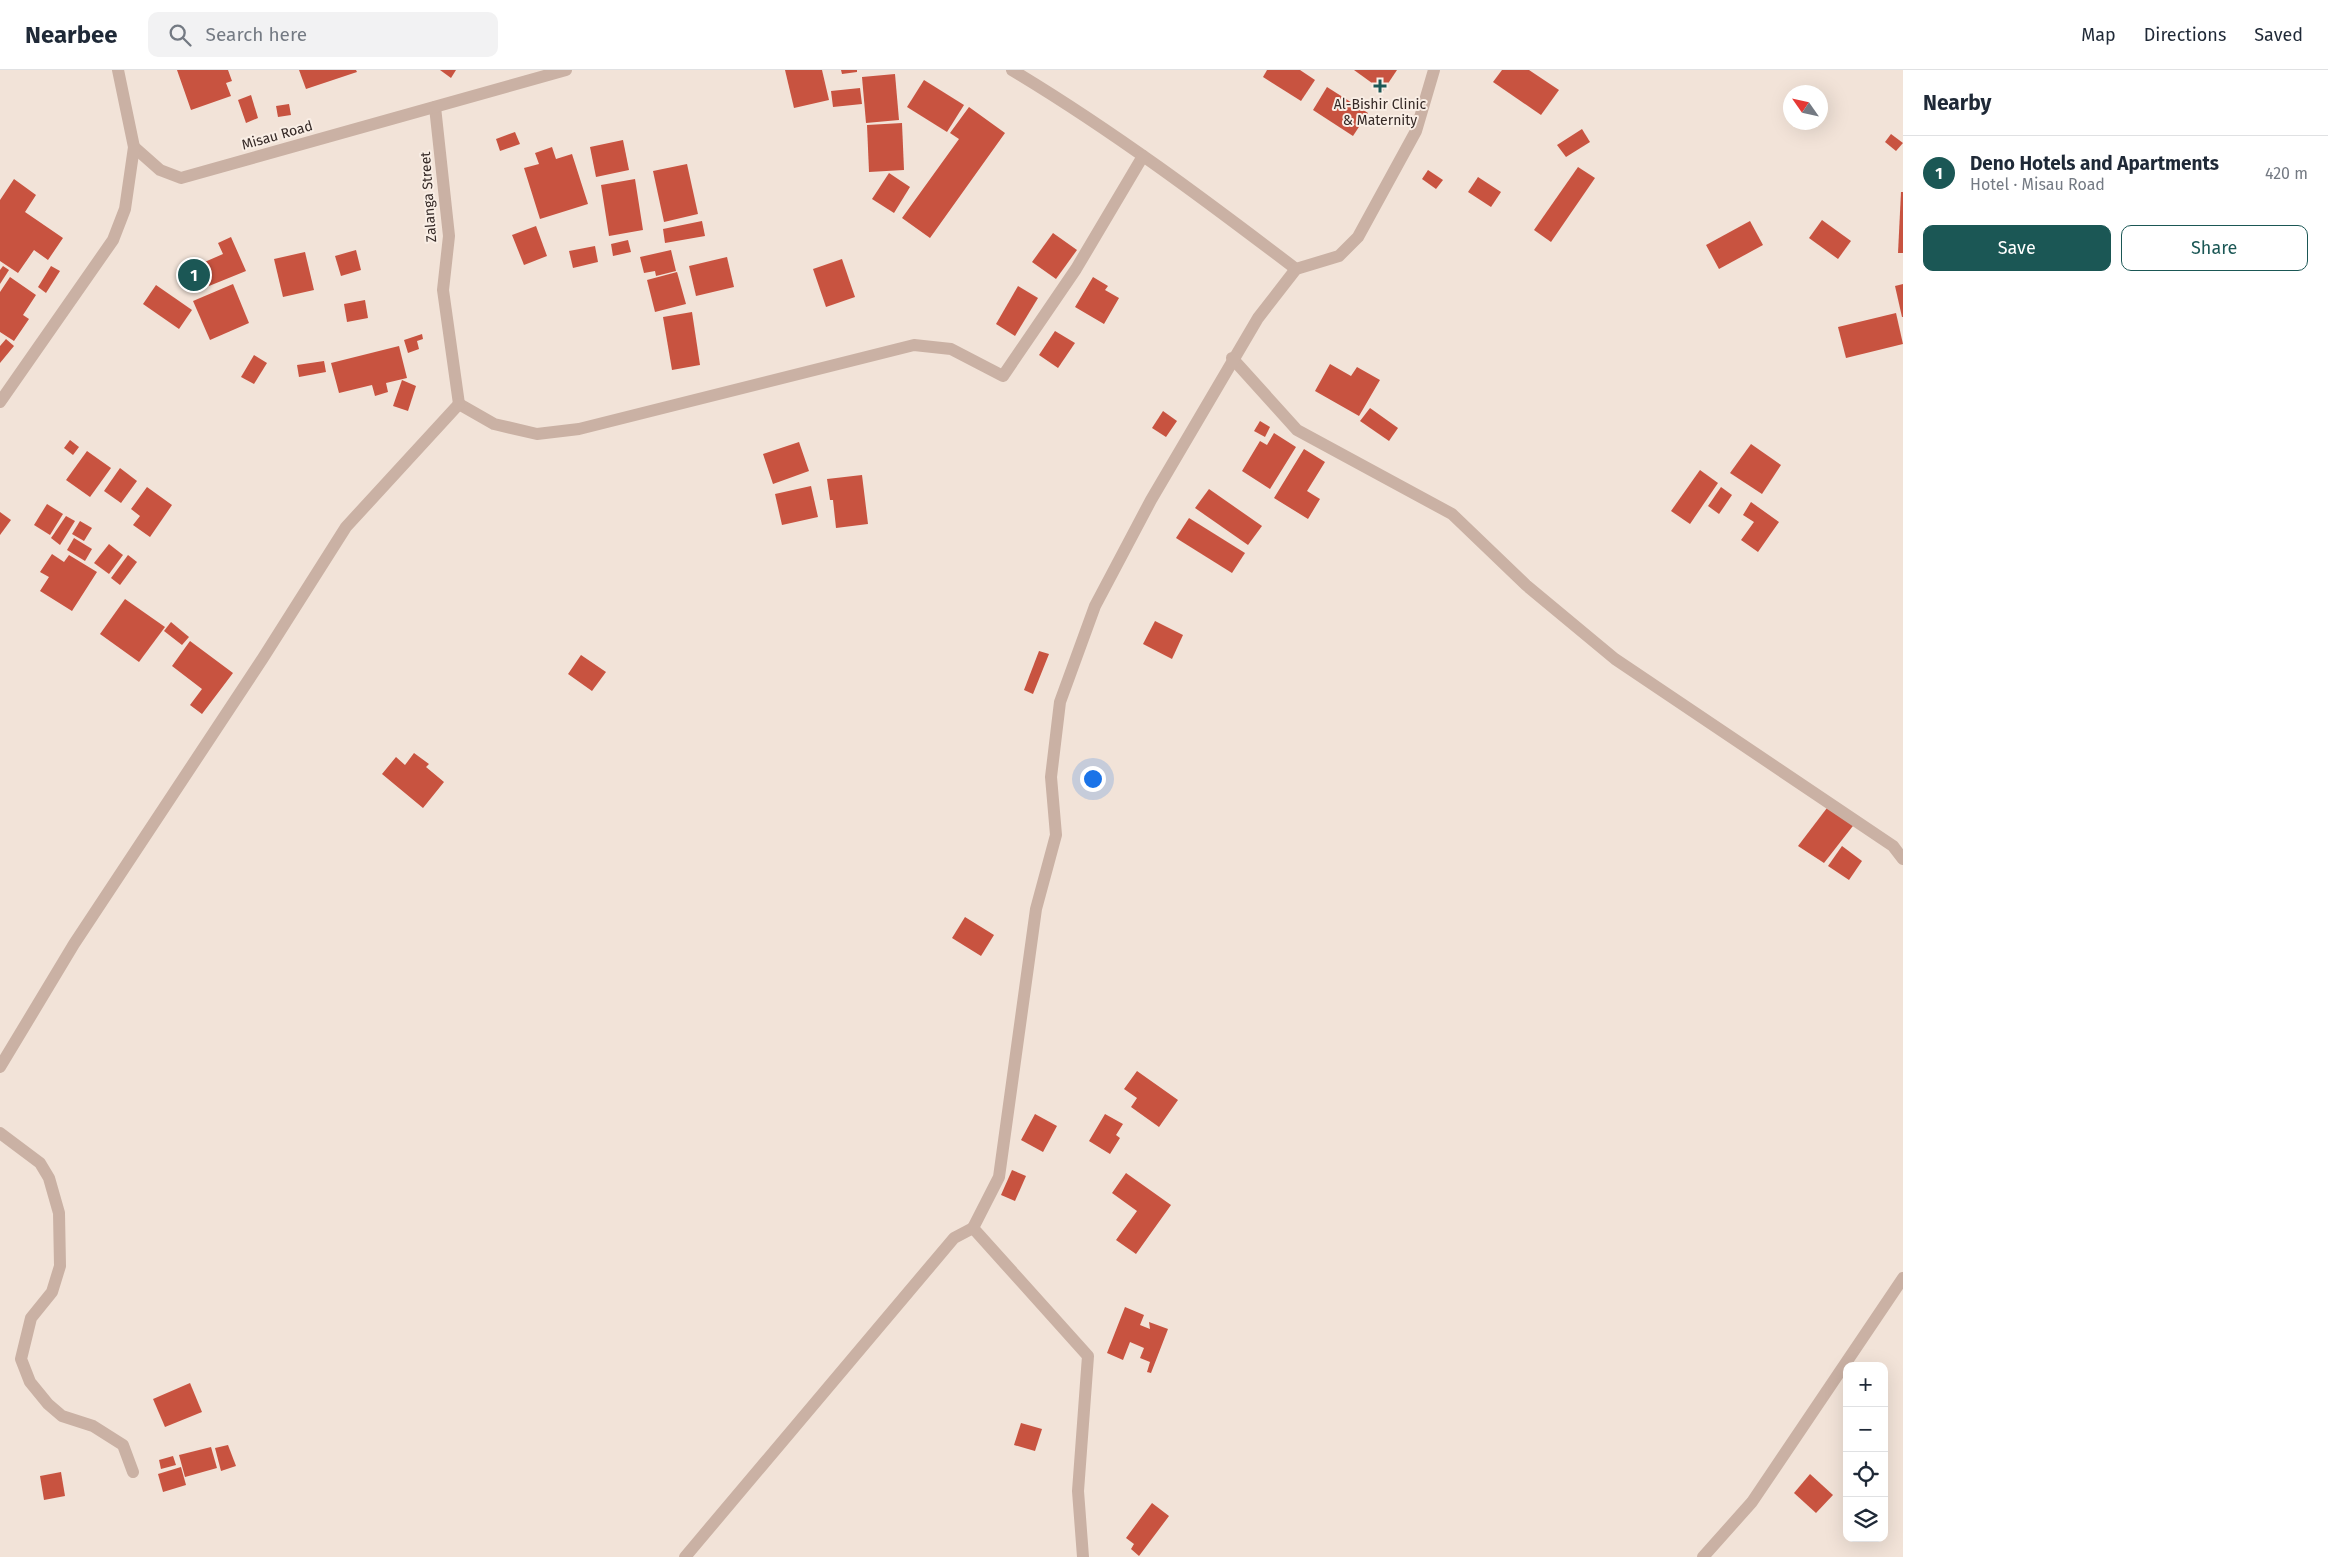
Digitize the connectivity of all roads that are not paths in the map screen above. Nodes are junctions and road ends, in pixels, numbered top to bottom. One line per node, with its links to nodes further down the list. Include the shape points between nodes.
1 (118, 70): 6 (street)
2 (566, 70): 5 (street, Misau Road)
3 (1434, 70): 8 (street, via 1416,131 1358,237 1339,256)
4 (1015, 71): 7 (street)
5 (435, 106): 6 (street, Misau Road, via 181,178 160,170); 11 (street, Zalanga Street, via 449,236 443,290)
6 (134, 148): 10 (street, via 125,209 113,240)
7 (1143, 156): 8 (street); 11 (street, via 1076,269 1003,376 951,349 914,345 579,429 537,434 494,424)
8 (1296, 269): 9 (street)
9 (1232, 358): 12 (street, via 1297,430 1452,514 1526,585 1615,659 1893,846); 15 (street, via 1151,500 1096,606 1060,702 1051,777 1056,835 1036,909 999,1177)
10 (0, 402)
11 (459, 404): 13 (street, via 346,527 74,944)
12 (1903, 860)
13 (0, 1067)
14 (0, 1133): 17 (street, via 40,1164 49,1178 59,1213 60,1266 52,1292 31,1318 21,1358 30,1382 62,1416 93,1426 123,1445)
15 (973, 1228): 18 (street, via 954,1238); 19 (street, via 1088,1356 1078,1491)
16 (1903, 1278): 20 (street, via 1752,1502)
17 (133, 1472)
18 (685, 1557)
19 (1083, 1557)
20 (1703, 1557)

